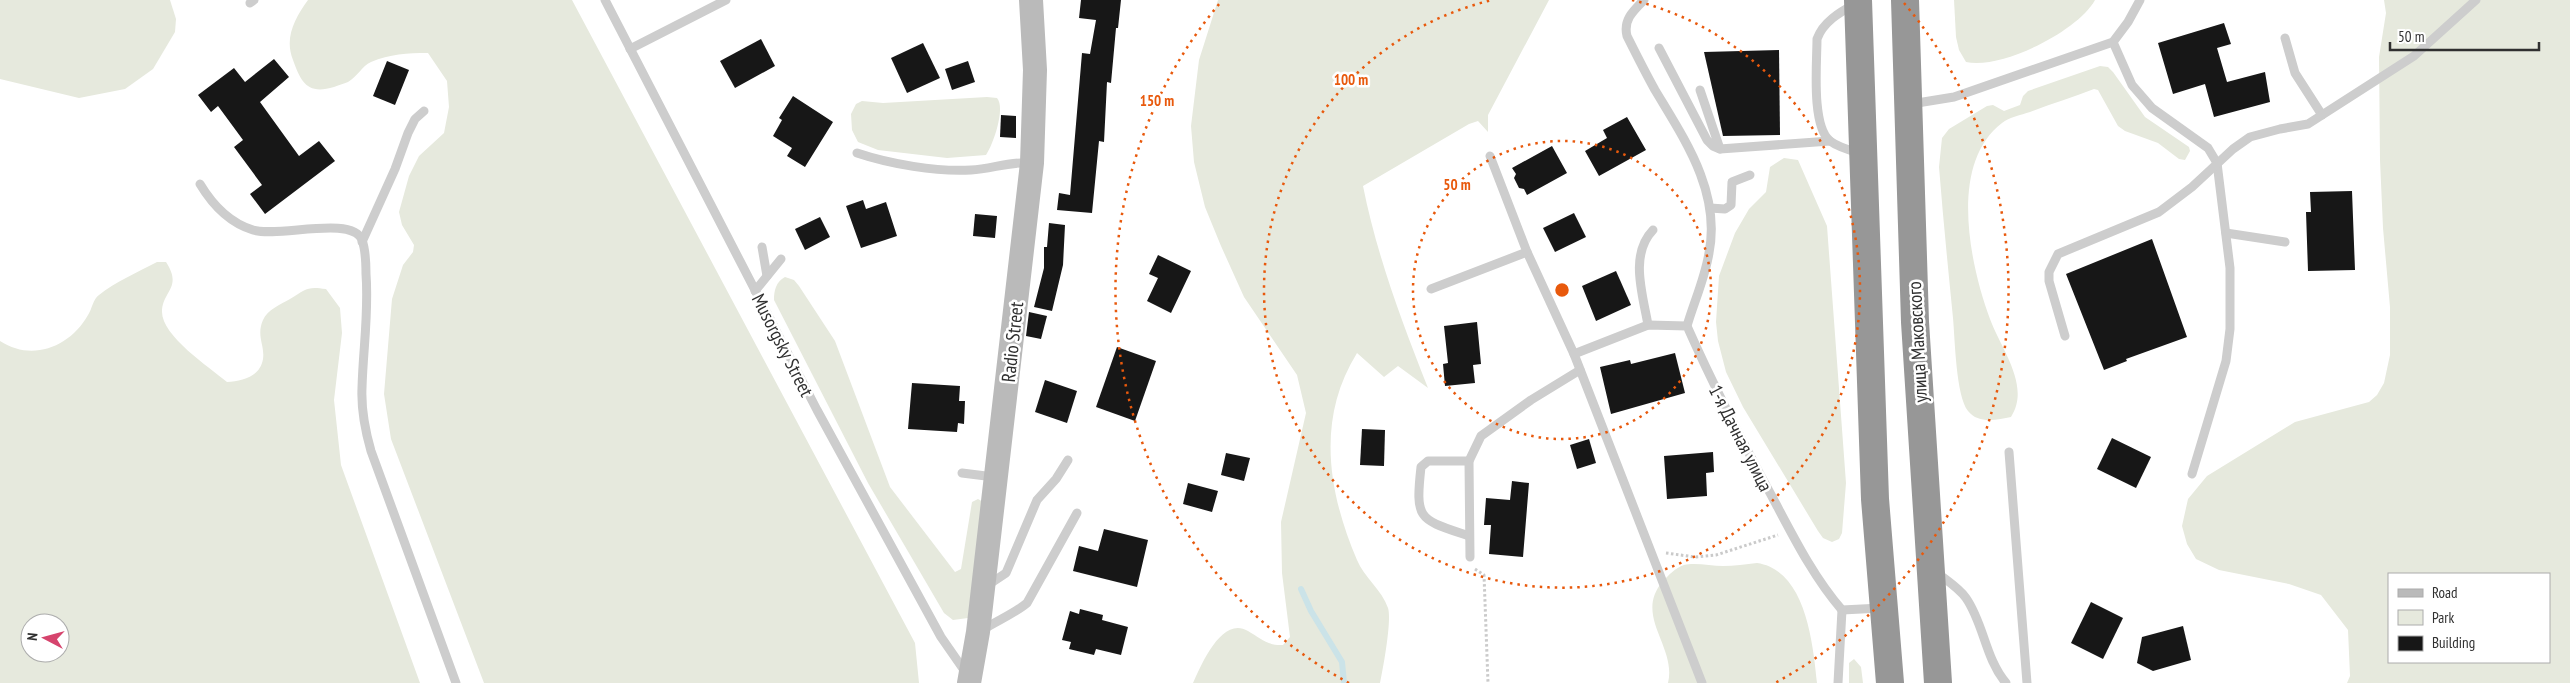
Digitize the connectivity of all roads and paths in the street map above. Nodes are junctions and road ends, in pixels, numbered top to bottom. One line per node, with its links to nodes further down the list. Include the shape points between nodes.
1 (605, 0): 12 (lane, Musorgsky Street)
2 (726, 0): 12 (lane)
3 (1031, 0): 22 (main road, Radio Street, via 1035,70)
4 (1644, 0): 26 (lane, via 1629,16 1626,36 1693,156)
5 (1905, 0): 14 (highway, улица Маковского)
6 (2140, 0): 10 (lane)
7 (2476, 0): 16 (lane, via 2414,56)
8 (1858, 1): 17 (lane, via 1820,30 1817,39 1818,115 1820,127); 20 (highway)
9 (2285, 38): 16 (lane, via 2295,73)
10 (2113, 42): 14 (lane, via 1954,98); 23 (lane, via 2132,85 2152,108 2208,148)
11 (1658, 48): 18 (lane, via 1707,140)
12 (630, 49): 36 (lane, Musorgsky Street)
13 (1700, 90): 18 (lane)
14 (1908, 104): 53 (highway, улица Маковского, via 1915,322)
15 (424, 111): 29 (lane, via 415,118)
16 (2322, 115): 23 (lane, via 2308,124 2250,137)
17 (1830, 141): 18 (lane); 20 (lane)
18 (1720, 149)
19 (857, 153): 22 (lane, via 878,160 950,170 972,170 1017,161)
20 (1864, 155): 55 (highway, via 1875,499)
21 (1490, 156): 32 (lane)
22 (1032, 163): 47 (main road, Radio Street)
23 (2217, 163): 28 (lane); 39 (lane, via 2159,212 2058,254 2048,281)
24 (1750, 175): 26 (lane, via 1732,182 1731,204 1726,208)
25 (200, 184): 29 (lane, via 218,210 254,231 341,227 353,230)
26 (1710, 208): 38 (lane, via 1710,252)
27 (1653, 230): 37 (lane, via 1640,256 1639,271)
28 (2226, 233): 30 (lane); 46 (lane, via 2232,299 2226,361)
29 (362, 242): 59 (lane, via 368,326 362,416 371,452)
30 (2285, 242)
31 (762, 247): 34 (lane)
32 (1527, 252): 35 (lane); 40 (lane)
33 (781, 259): 34 (lane)
34 (768, 276): 36 (lane)
35 (1431, 289)
36 (755, 291): 58 (lane, Musorgsky Street, via 936,629)
37 (1648, 324): 38 (lane); 40 (lane)
38 (1687, 326): 50 (lane, 1-я Дачная улица, via 1730,421)
39 (2065, 336)
40 (1574, 354): 41 (lane)
41 (1580, 370): 44 (lane, via 1481,436); 49 (lane)
42 (2009, 452): 66 (lane)
43 (1068, 460): 54 (lane, via 1037,500 1006,573)
44 (1469, 461): 51 (lane); 51 (lane, via 1428,461 1421,467 1417,501 1421,514 1438,525)
45 (962, 473): 47 (lane)
46 (2192, 474)
47 (997, 477): 54 (main road, Radio Street)
48 (1077, 513): 57 (lane, via 1027,603)
49 (1644, 533): 50 (path, via 1668,554 1695,557 1738,549 1756,540); 61 (lane)
50 (1791, 533): 56 (lane, 1-я Дачная улица, via 1828,594)
51 (1469, 536): 52 (lane)
52 (1470, 557): 60 (path, via 1472,565 1484,575)
53 (1930, 567): 64 (highway, улица Маковского); 65 (lane, via 1965,596 1996,671)
54 (983, 588): 57 (main road, Radio Street)
55 (1884, 608): 56 (lane); 63 (highway)
56 (1842, 610): 62 (lane)
57 (978, 632): 58 (main road, Radio Street)
58 (971, 681)
59 (456, 683)
60 (1488, 683)
61 (1702, 683)
62 (1838, 683)
63 (1890, 683)
64 (1938, 683)
65 (2006, 683)
66 (2027, 683)

